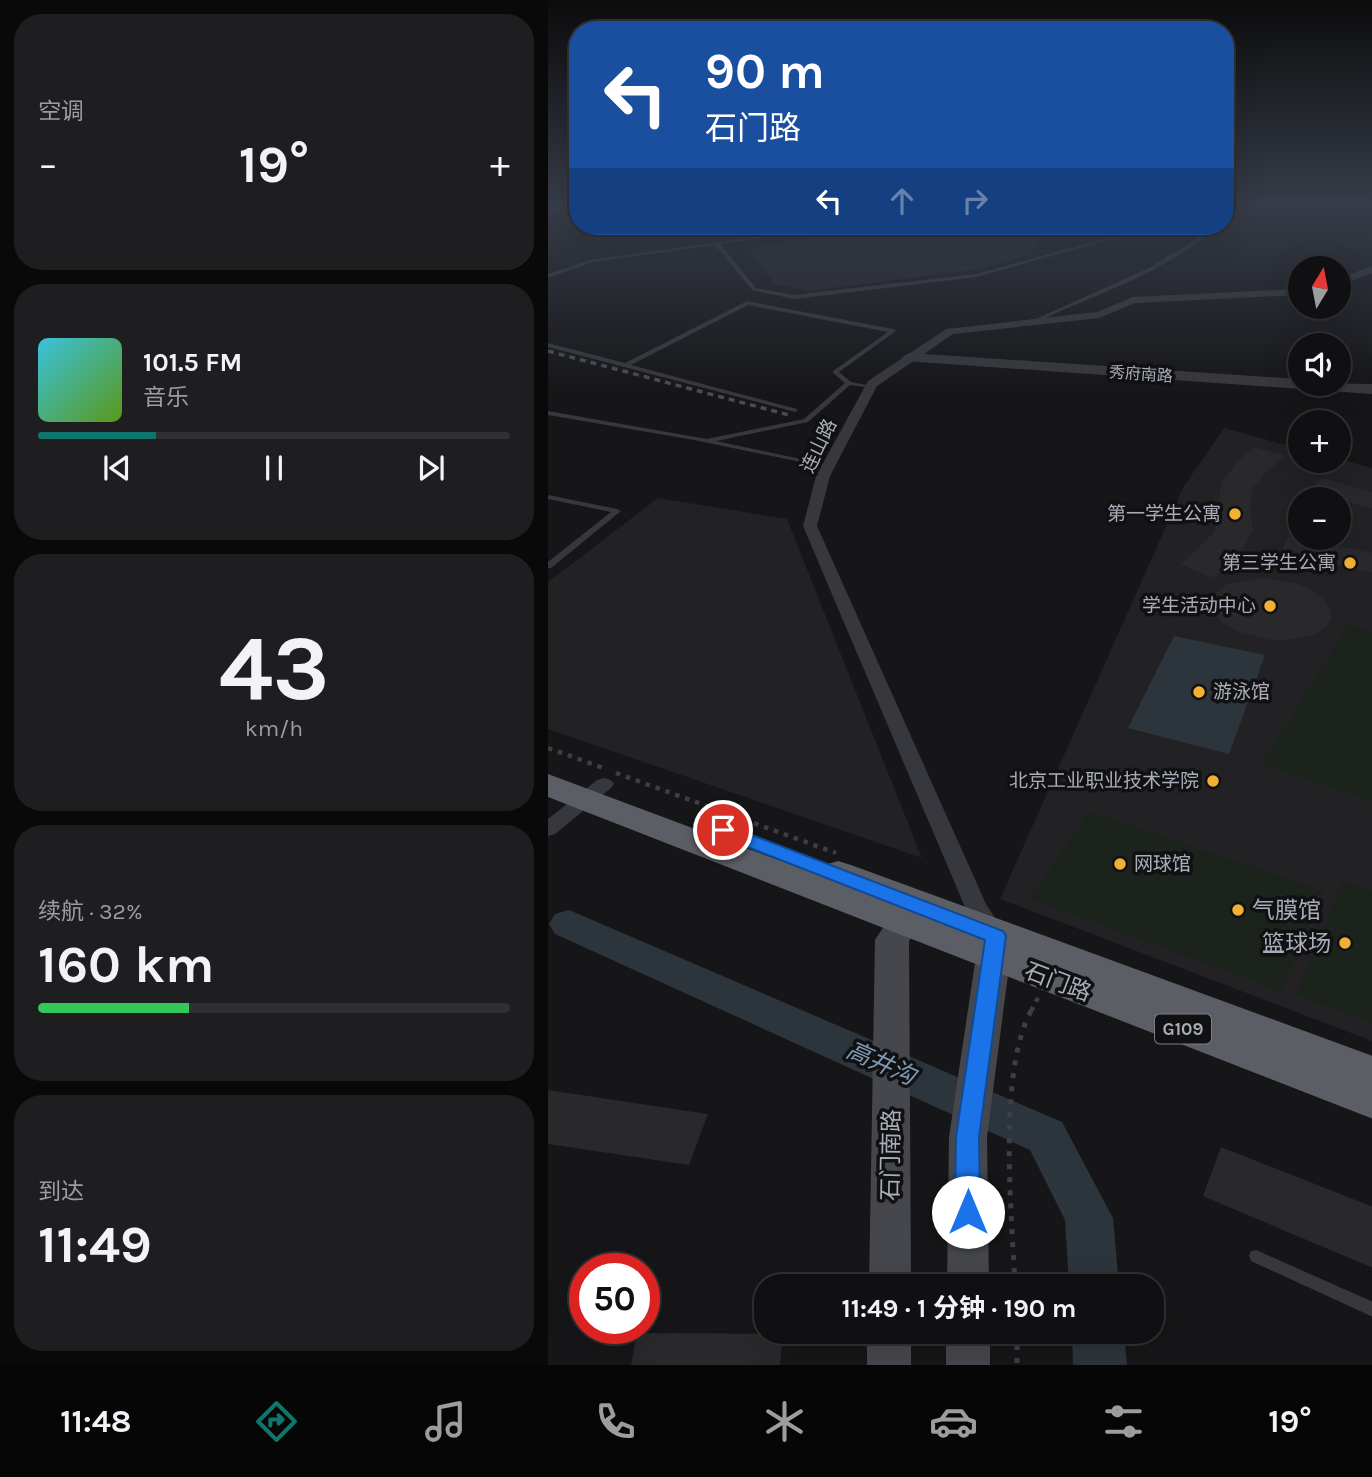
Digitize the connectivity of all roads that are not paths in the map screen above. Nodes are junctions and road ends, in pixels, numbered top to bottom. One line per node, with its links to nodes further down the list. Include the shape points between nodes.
1 (575, 267): 6 (lane)
2 (736, 267): 3 (lane, via 754,289 794,297 976,275)
3 (1006, 267)
4 (1157, 267): 9 (lane)
5 (1372, 269): 7 (street)
6 (548, 276)
7 (1351, 277)
8 (1288, 293): 9 (street, 连山路, via 1133,300 1099,315)
9 (1032, 322): 11 (street, 连山路, via 950,331)
10 (548, 345): 12 (lane)
11 (910, 358): 14 (street, 连山路); 15 (street, 秀府南路)
12 (626, 365): 13 (lane, via 755,302 893,331 835,372); 16 (lane)
13 (849, 383): 14 (lane); 18 (lane, via 806,421)
14 (870, 387): 19 (street, 连山路)
15 (1372, 389)
16 (795, 410)
17 (548, 414): 18 (lane)
18 (706, 442): 19 (lane)
19 (828, 467): 27 (street, 连山路, via 810,526)
20 (548, 497): 21 (lane, via 617,511)
21 (548, 566)
22 (548, 764): 24 (highway, 石门路 / G109)
23 (548, 785): 24 (highway, 石门路 / G109)
24 (595, 792): 25 (street); 26 (highway, 石门路 / G109)
25 (548, 829)
26 (909, 912): 27 (highway, 石门路 / G109); 28 (main road, 石门南路, via 892,940)
27 (995, 947): 29 (highway, 石门路 / G109, via 1074,962); 30 (highway, 石门路 / G109, via 1049,978); 34 (main road, via 968,1137)
28 (893, 1026): 31 (main road, 石门南路)
29 (1372, 1074)
30 (1372, 1101)
31 (891, 1111): 33 (main road, 石门南路)
32 (1256, 1256): 35 (lane)
33 (890, 1274)
34 (968, 1274)
35 (1372, 1310)
36 (889, 1344): 38 (main road)
37 (968, 1344): 39 (main road)
38 (889, 1365)
39 (968, 1365)

